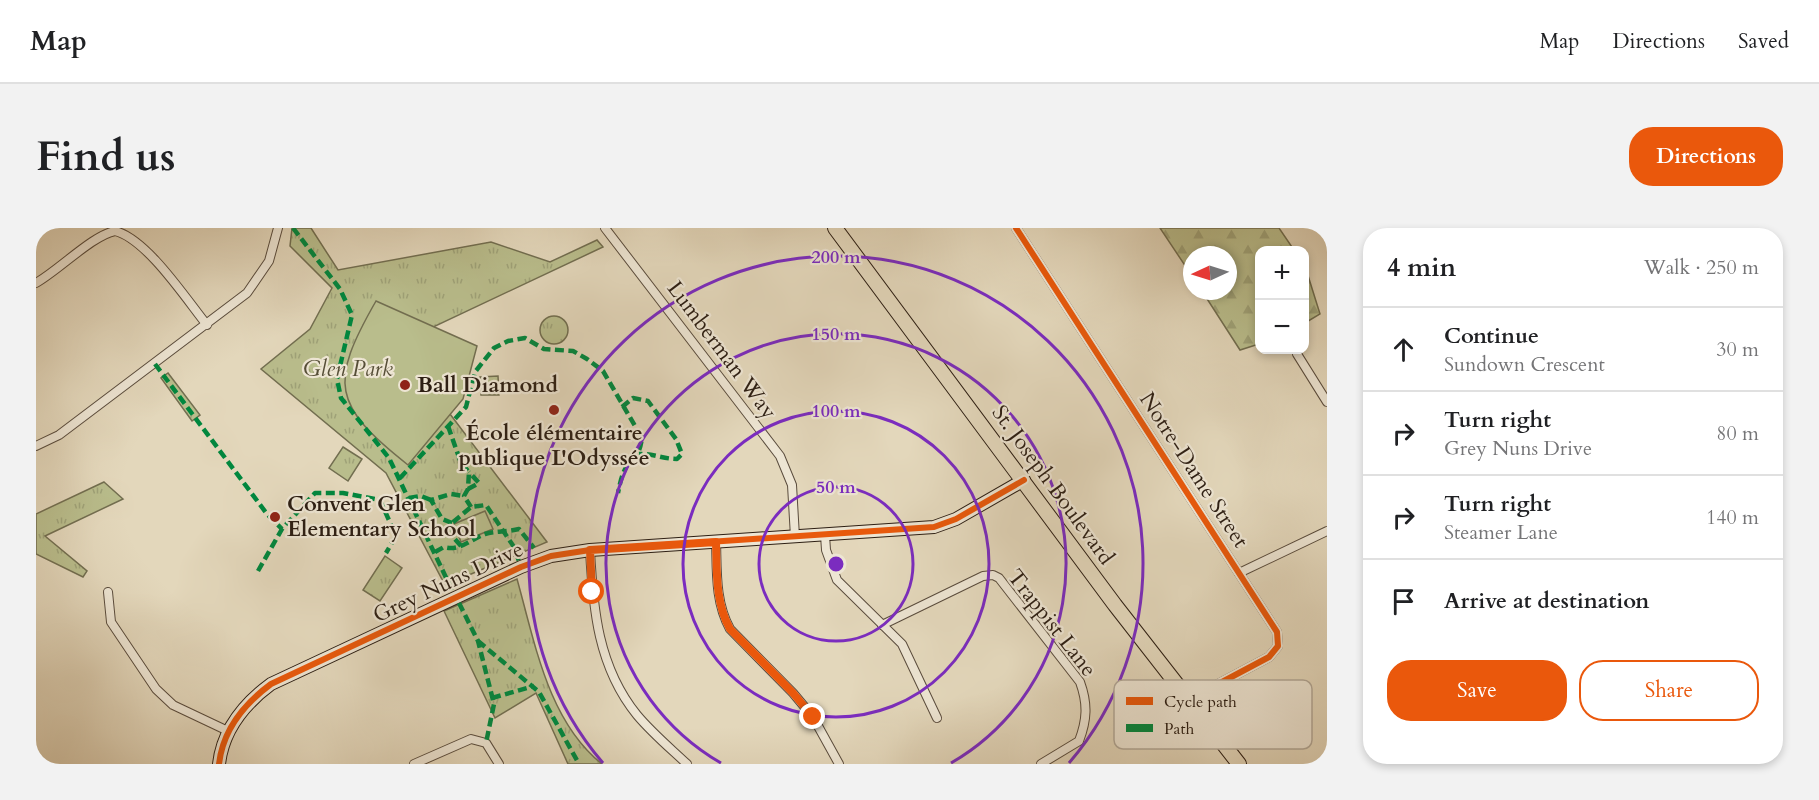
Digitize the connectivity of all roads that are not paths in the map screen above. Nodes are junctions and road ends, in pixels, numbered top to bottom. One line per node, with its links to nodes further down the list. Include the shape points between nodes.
1 (278, 228): 6 (street, via 269,261 255,284)
2 (605, 228): 13 (street, Lumberman Way, via 780,456 792,485)
3 (836, 228): 10 (main road, St. Joseph Boulevard)
4 (1016, 228): 16 (street, Notre-Dame Street)
5 (36, 283): 6 (street, via 100,237 115,231 127,236 163,268)
6 (207, 325): 9 (street, via 59,435)
7 (1298, 354): 8 (street)
8 (1327, 402)
9 (36, 446)
10 (1024, 480): 12 (street, Grey Nuns Drive, via 956,519 934,527); 19 (main road, St. Joseph Boulevard)
11 (1326, 534): 16 (street)
12 (825, 535): 13 (street, Grey Nuns Drive); 18 (street, via 837,580)
13 (795, 537): 14 (street, Grey Nuns Drive)
14 (716, 542): 15 (street, Grey Nuns Drive); 28 (street, via 718,594 730,629 813,717)
15 (590, 550): 22 (street, Grey Nuns Drive, via 551,556 521,567 271,684 252,698); 27 (street, via 594,618 609,669 639,717)
16 (1239, 573): 20 (street, Notre-Dame Street, via 1276,632 1278,646 1269,657)
17 (108, 592): 22 (street, via 111,622 156,690 173,705)
18 (882, 625): 21 (street, via 902,644); 29 (street, Trappist Lane, via 983,576 996,576 1080,682 1086,706 1086,722 1079,741)
19 (1175, 680)
20 (1226, 680)
21 (937, 718)
22 (228, 731): 24 (street, Grey Nuns Drive)
23 (1228, 749): 30 (main road, St. Joseph Boulevard)
24 (219, 764)
25 (414, 764): 26 (street, via 471,739 486,743)
26 (499, 764)
27 (687, 764)
28 (839, 764)
29 (1041, 764)
30 (1239, 764)

